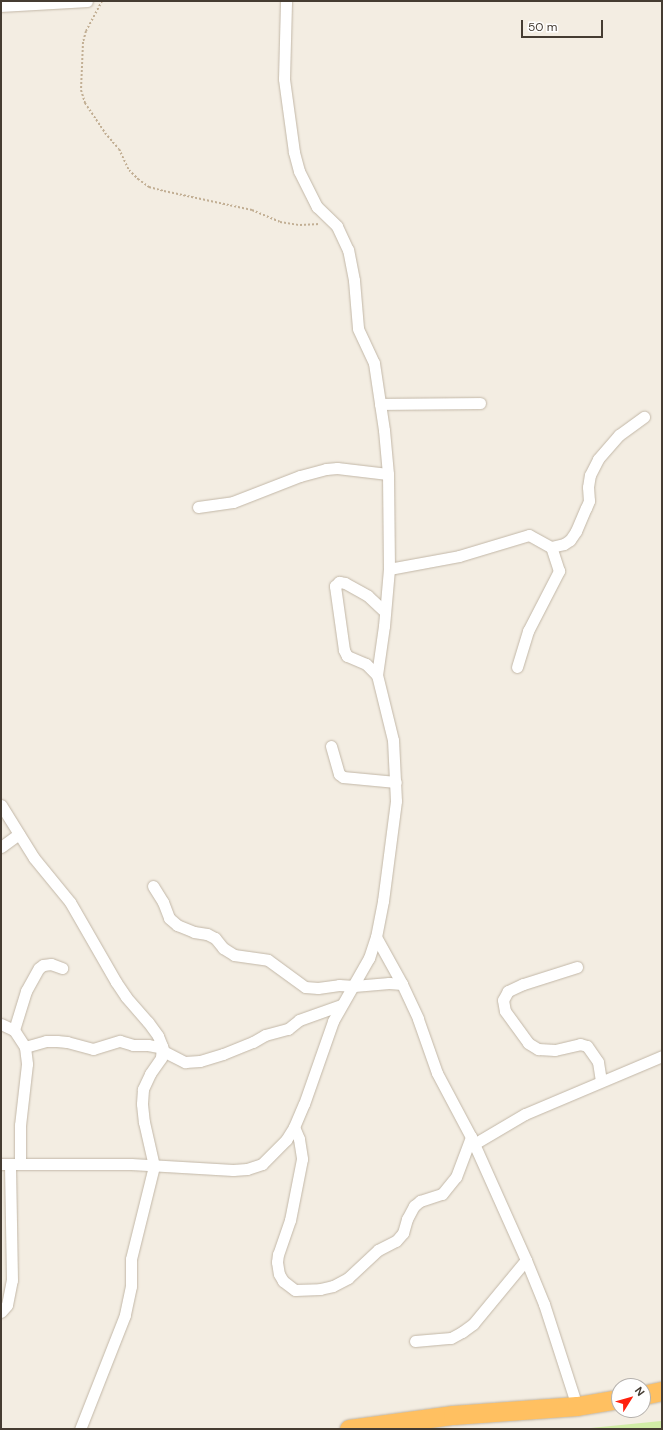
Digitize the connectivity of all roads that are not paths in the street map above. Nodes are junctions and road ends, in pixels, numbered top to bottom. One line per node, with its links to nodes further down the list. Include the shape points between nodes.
1 (87, 1): 3 (street)
2 (286, 1): 5 (street, via 284,79 294,152 299,171 317,207 337,226 348,250 354,280 358,328 374,363)
3 (1, 6)
4 (480, 403): 5 (street)
5 (380, 404): 7 (street)
6 (644, 417): 9 (street, via 619,435 598,459 590,474 589,501 576,531 564,544)
7 (388, 474): 8 (street, via 326,469 300,476 233,502); 10 (street)
8 (198, 507)
9 (551, 547): 10 (street, via 529,535 459,556); 12 (street, via 559,571 528,631)
10 (388, 569): 11 (street)
11 (385, 612): 13 (street); 13 (street, via 368,596 345,583 339,582 335,586 345,653 366,664)
12 (517, 667)
13 (377, 675): 15 (street, via 393,740)
14 (331, 746): 15 (street, via 339,774 343,777)
15 (396, 782): 20 (street, via 394,823)
16 (1, 805): 17 (street)
17 (19, 834): 18 (street); 29 (street, via 34,858 70,902 116,982 158,1036)
18 (1, 847)
19 (153, 886): 24 (street, via 169,918 177,925 215,938 234,956 268,960 305,987)
20 (376, 937): 23 (street); 24 (street, via 370,958)
21 (577, 967): 31 (street, via 508,991 503,1000 505,1011 528,1043 538,1049 555,1050 580,1044 586,1046 598,1062)
22 (62, 968): 27 (street, via 43,964 39,968 26,991)
23 (402, 984): 24 (street, via 389,982); 33 (street, via 418,1019 437,1073)
24 (354, 986): 25 (street)
25 (341, 1005): 29 (street, via 200,1061 185,1062); 32 (street)
26 (1, 1024): 27 (street)
27 (14, 1030): 28 (street)
28 (25, 1047): 29 (street, via 46,1041 58,1041 93,1049 120,1041); 34 (street, via 27,1064 20,1125)
29 (163, 1050): 35 (street, via 144,1089 142,1104)
30 (662, 1056): 31 (street)
31 (601, 1081): 33 (street, via 525,1114)
32 (294, 1127): 33 (street, via 302,1159 290,1220 277,1262 283,1281 295,1290 320,1290 333,1286 348,1278 378,1250 396,1241 403,1234 414,1206 420,1200 442,1194 456,1178); 35 (street, via 271,1156 262,1164 248,1169 208,1170)
33 (472, 1141): 36 (street)
34 (10, 1164): 35 (street, via 86,1163); 37 (street, via 12,1280 7,1305)
35 (154, 1166): 41 (street, via 131,1259 131,1286 125,1314)
36 (526, 1260): 38 (street, via 473,1324 451,1338); 40 (street, via 544,1304)
37 (1, 1312)
38 (416, 1341)
39 (611, 1400): 40 (highway)
40 (577, 1406): 42 (highway, via 453,1415)
41 (80, 1429)
42 (349, 1429)

